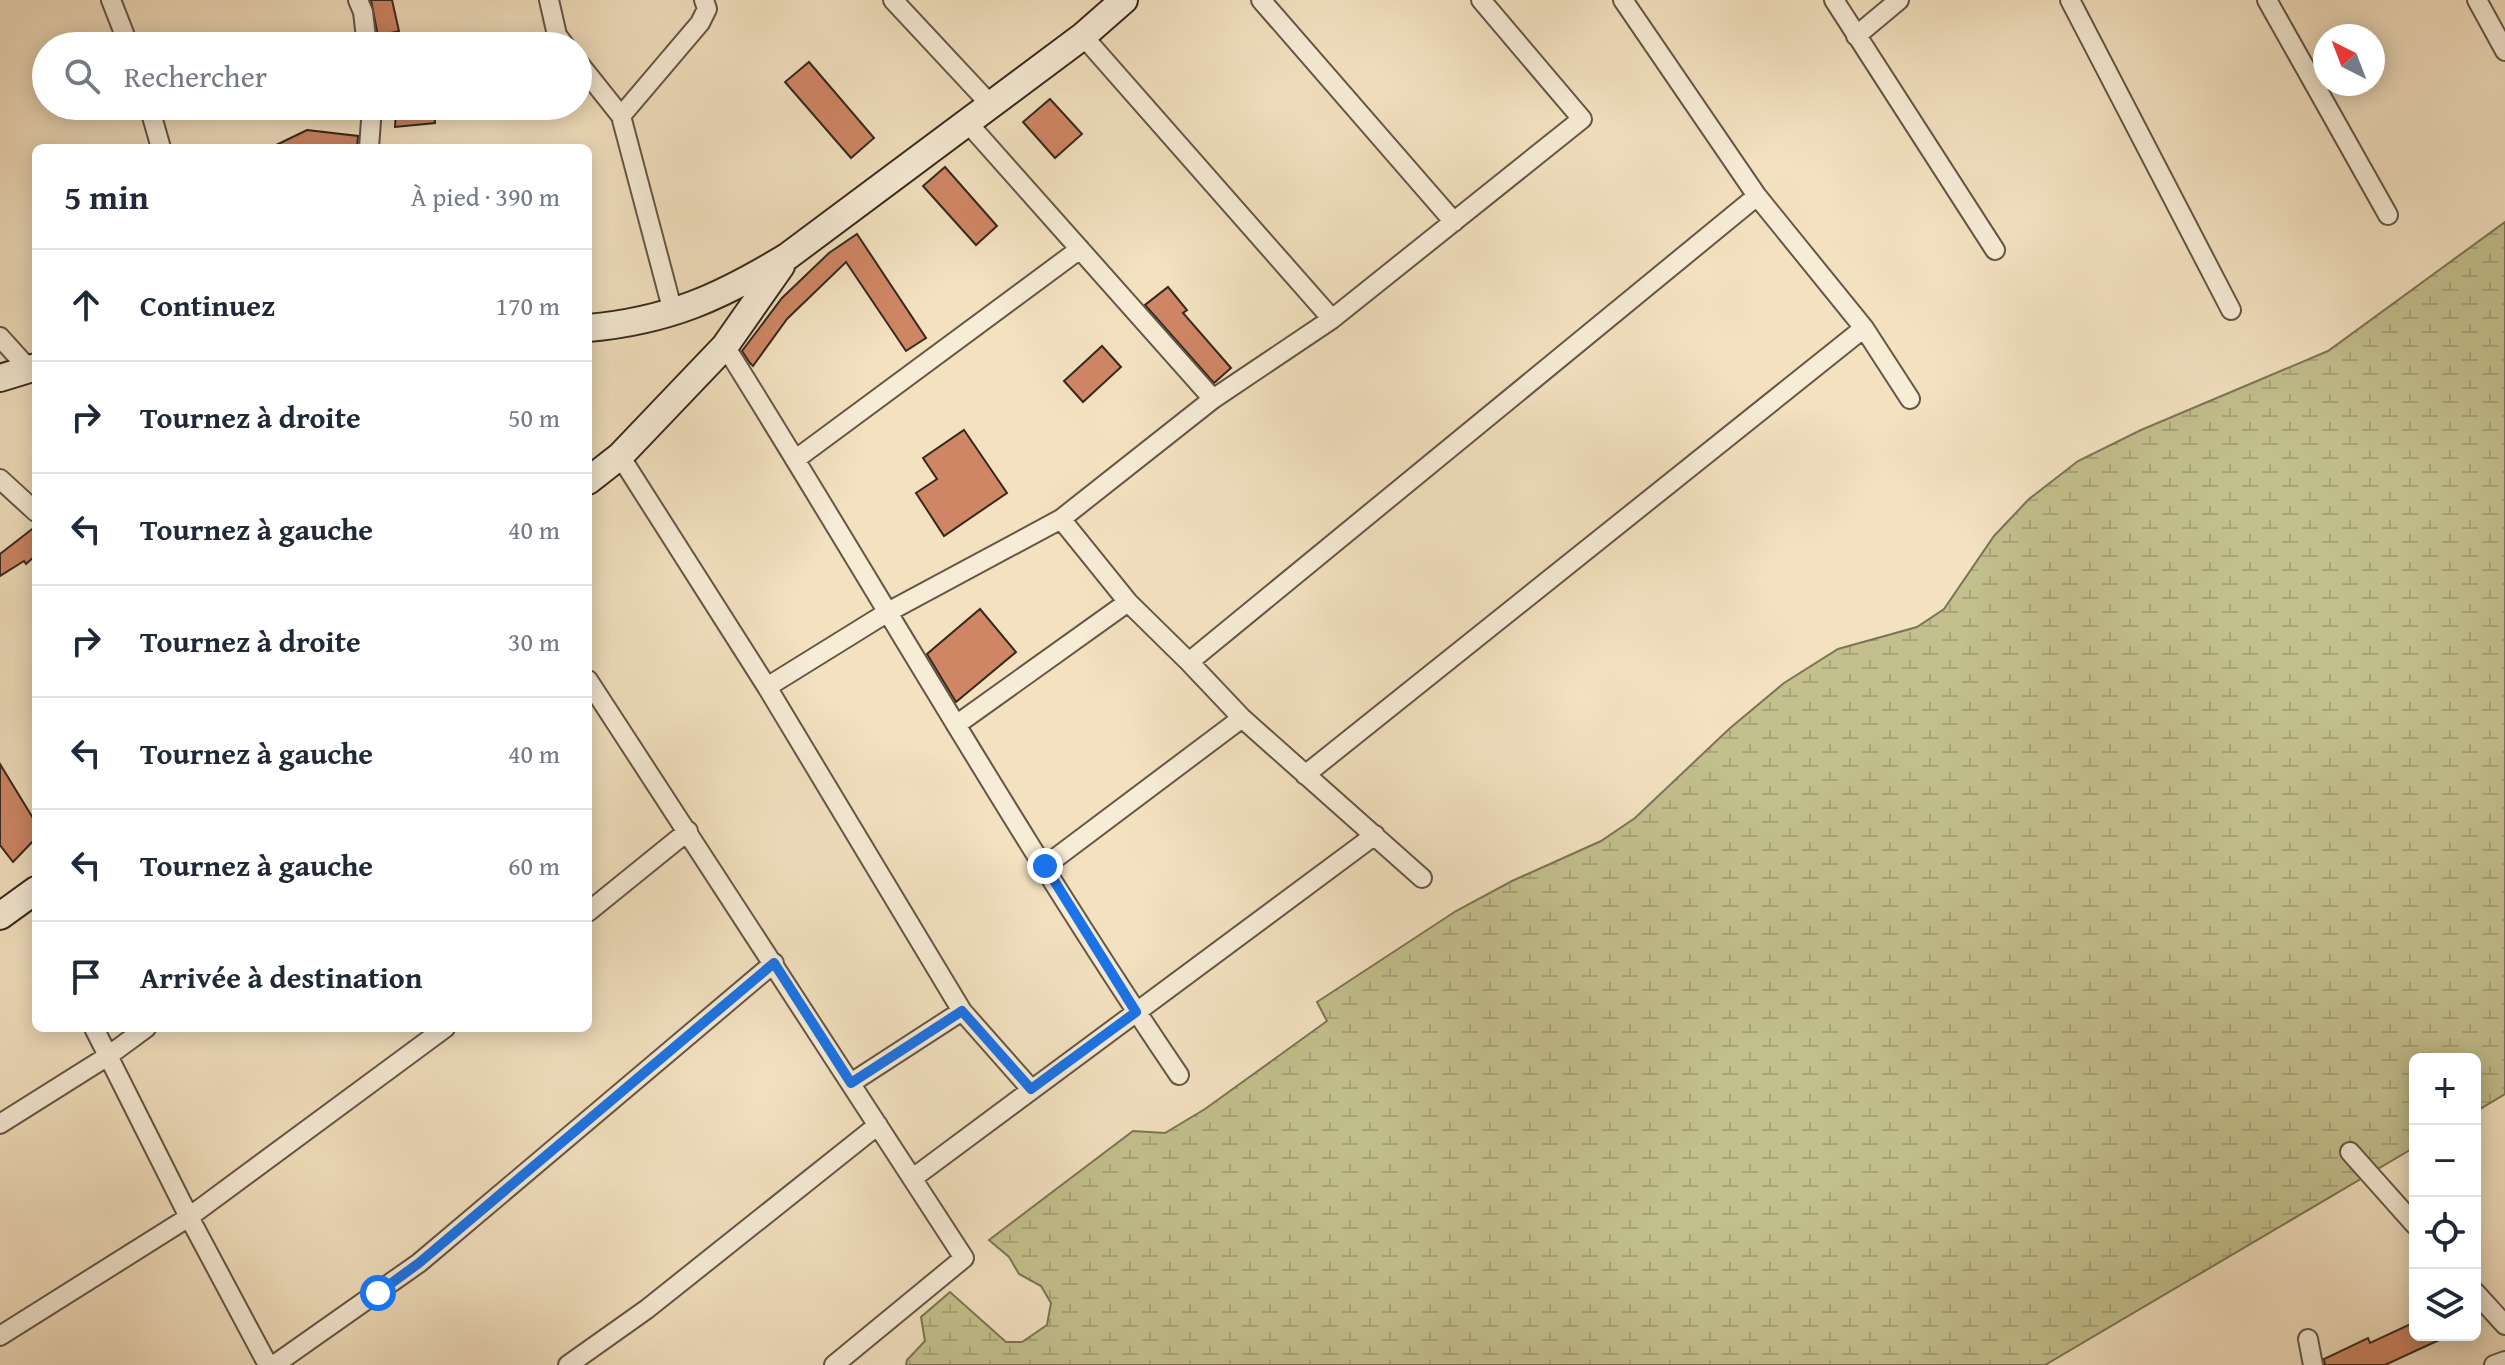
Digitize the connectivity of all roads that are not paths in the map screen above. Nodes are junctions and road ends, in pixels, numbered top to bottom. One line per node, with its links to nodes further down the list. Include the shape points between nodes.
1 (111, 0): 15 (street)
2 (358, 0): 16 (street)
3 (549, 0): 17 (street)
4 (704, 0): 23 (street, via 707,9 700,23)
5 (893, 0): 22 (street)
6 (1124, 0): 18 (main road)
7 (1261, 0): 31 (street)
8 (1481, 0): 31 (street, via 1582,119)
9 (1623, 0): 29 (street)
10 (1834, 0): 19 (street)
11 (1899, 0): 19 (street)
12 (2070, 0): 35 (street)
13 (2267, 0): 30 (street)
14 (2477, 0): 20 (street)
15 (124, 32)
16 (365, 32)
17 (556, 32)
18 (1083, 36): 22 (main road); 37 (street)
19 (1856, 36): 33 (street)
20 (2505, 51)
21 (592, 80): 23 (street)
22 (990, 104): 26 (main road)
23 (621, 116): 36 (street)
24 (153, 120): 27 (street)
25 (371, 120): 28 (street)
26 (966, 121): 32 (street); 34 (main road)
27 (160, 144)
28 (369, 144)
29 (1757, 196): 39 (street); 54 (street)
30 (2388, 215)
31 (1454, 222): 37 (street)
32 (1080, 249): 44 (street); 47 (street)
33 (1995, 250)
34 (788, 256): 36 (main road, via 736,287); 41 (main road)
35 (2231, 310)
36 (673, 312): 38 (main road)
37 (1332, 319): 44 (street)
38 (592, 327)
39 (1864, 328): 45 (street); 59 (street)
40 (0, 337): 42 (street)
41 (725, 346): 46 (main road); 47 (street)
42 (32, 368): 43 (main road)
43 (0, 378)
44 (1213, 399): 51 (street)
45 (1910, 399)
46 (620, 456): 48 (main road); 55 (street)
47 (796, 459): 53 (street)
48 (592, 478)
49 (0, 479): 50 (street)
50 (32, 508)
51 (1061, 519): 52 (street); 53 (street)
52 (1128, 602): 54 (street); 58 (street)
53 (888, 612): 55 (street); 58 (street)
54 (1189, 662): 57 (street)
55 (767, 687): 68 (street)
56 (592, 692): 60 (street)
57 (1242, 718): 59 (street); 62 (street)
58 (956, 725): 62 (street)
59 (1305, 775): 61 (street)
60 (688, 831): 65 (street); 67 (street)
61 (1375, 835): 63 (street); 69 (street)
62 (1045, 866): 69 (street)
63 (1422, 878)
64 (32, 893): 66 (main road)
65 (592, 909)
66 (0, 916)
67 (774, 963): 75 (street); 88 (street, via 419,1263)
68 (962, 1011): 75 (street); 76 (street)
69 (1136, 1012): 74 (street); 76 (street)
70 (96, 1032): 73 (street)
71 (141, 1032): 73 (street)
72 (440, 1032): 81 (street)
73 (108, 1056): 77 (street); 81 (street)
74 (1179, 1075)
75 (851, 1083): 78 (street)
76 (1031, 1089): 80 (street)
77 (0, 1124)
78 (878, 1125): 80 (street); 89 (street, via 647,1309)
79 (2350, 1152): 82 (street)
80 (913, 1178): 90 (street, via 964,1258)
81 (189, 1217): 85 (street); 88 (street)
82 (2409, 1218)
83 (2481, 1299): 84 (street)
84 (2505, 1325)
85 (0, 1336)
86 (2308, 1339): 91 (street)
87 (2505, 1361): 92 (street)
88 (271, 1365)
89 (568, 1365)
90 (834, 1365)
91 (2313, 1365)
92 (2494, 1365)

